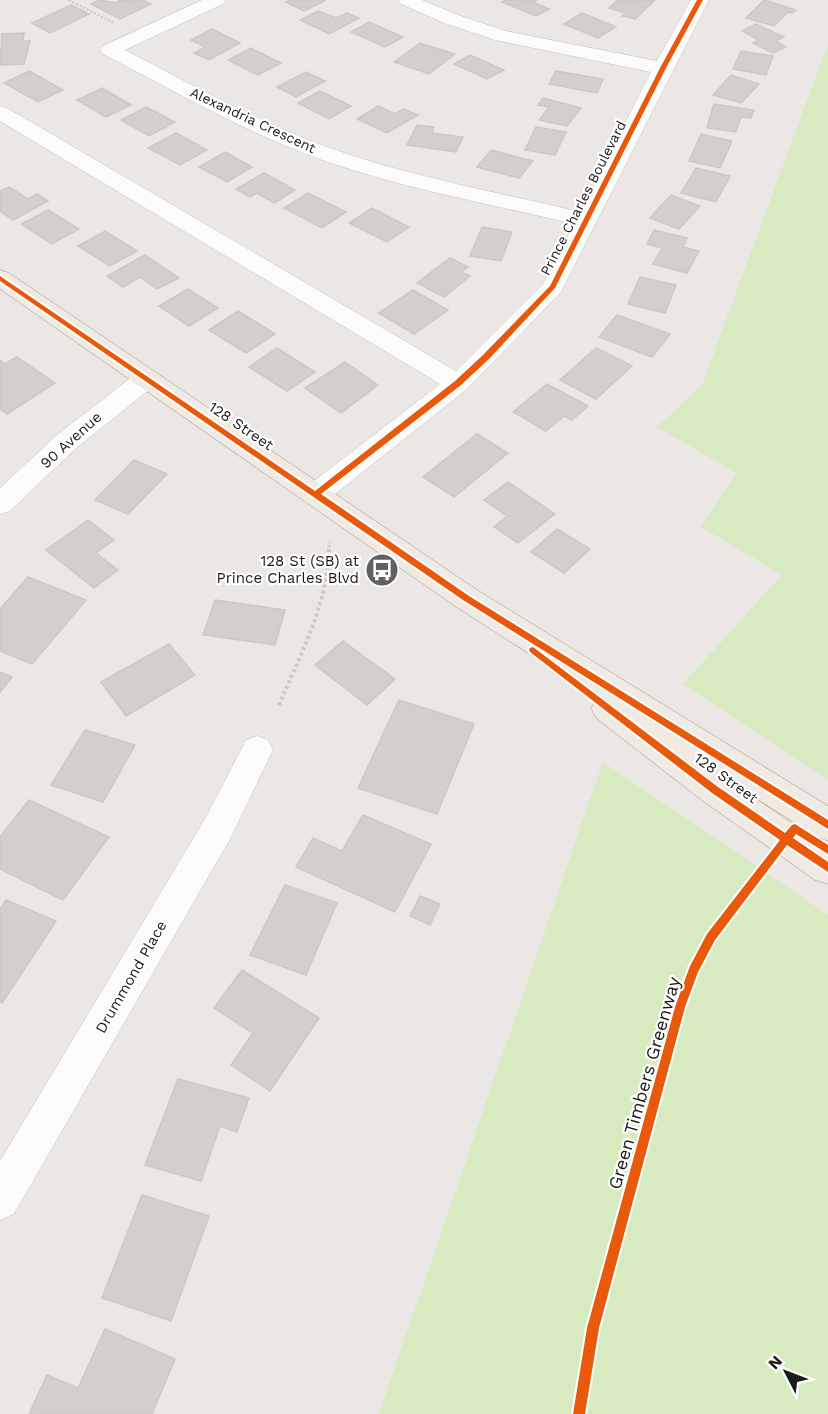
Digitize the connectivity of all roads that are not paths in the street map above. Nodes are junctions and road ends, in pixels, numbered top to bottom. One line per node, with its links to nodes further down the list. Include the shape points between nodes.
1 (217, 0): 6 (street, Alexandria Crescent, via 110,50 299,144 364,167)
2 (407, 0): 4 (street, via 502,36)
3 (700, 0): 4 (street, Prince Charles Boulevard)
4 (663, 68): 6 (street, Prince Charles Boulevard)
5 (0, 112): 9 (street)
6 (587, 220): 9 (street, Prince Charles Boulevard, via 553,288)
7 (0, 278): 8 (main road, 128 Street)
8 (146, 379): 10 (main road, 128 Street); 11 (street, 90 Avenue, via 66,442)
9 (458, 383): 10 (street, Prince Charles Boulevard)
10 (315, 495): 12 (main road, 128 Street)
11 (0, 504)
12 (466, 598): 14 (main road, 128 Street); 15 (main road, 128 Street, via 715,790)
13 (257, 750): 16 (street, Drummond Place, via 218,828)
14 (828, 825)
15 (828, 868)
16 (0, 1200)

